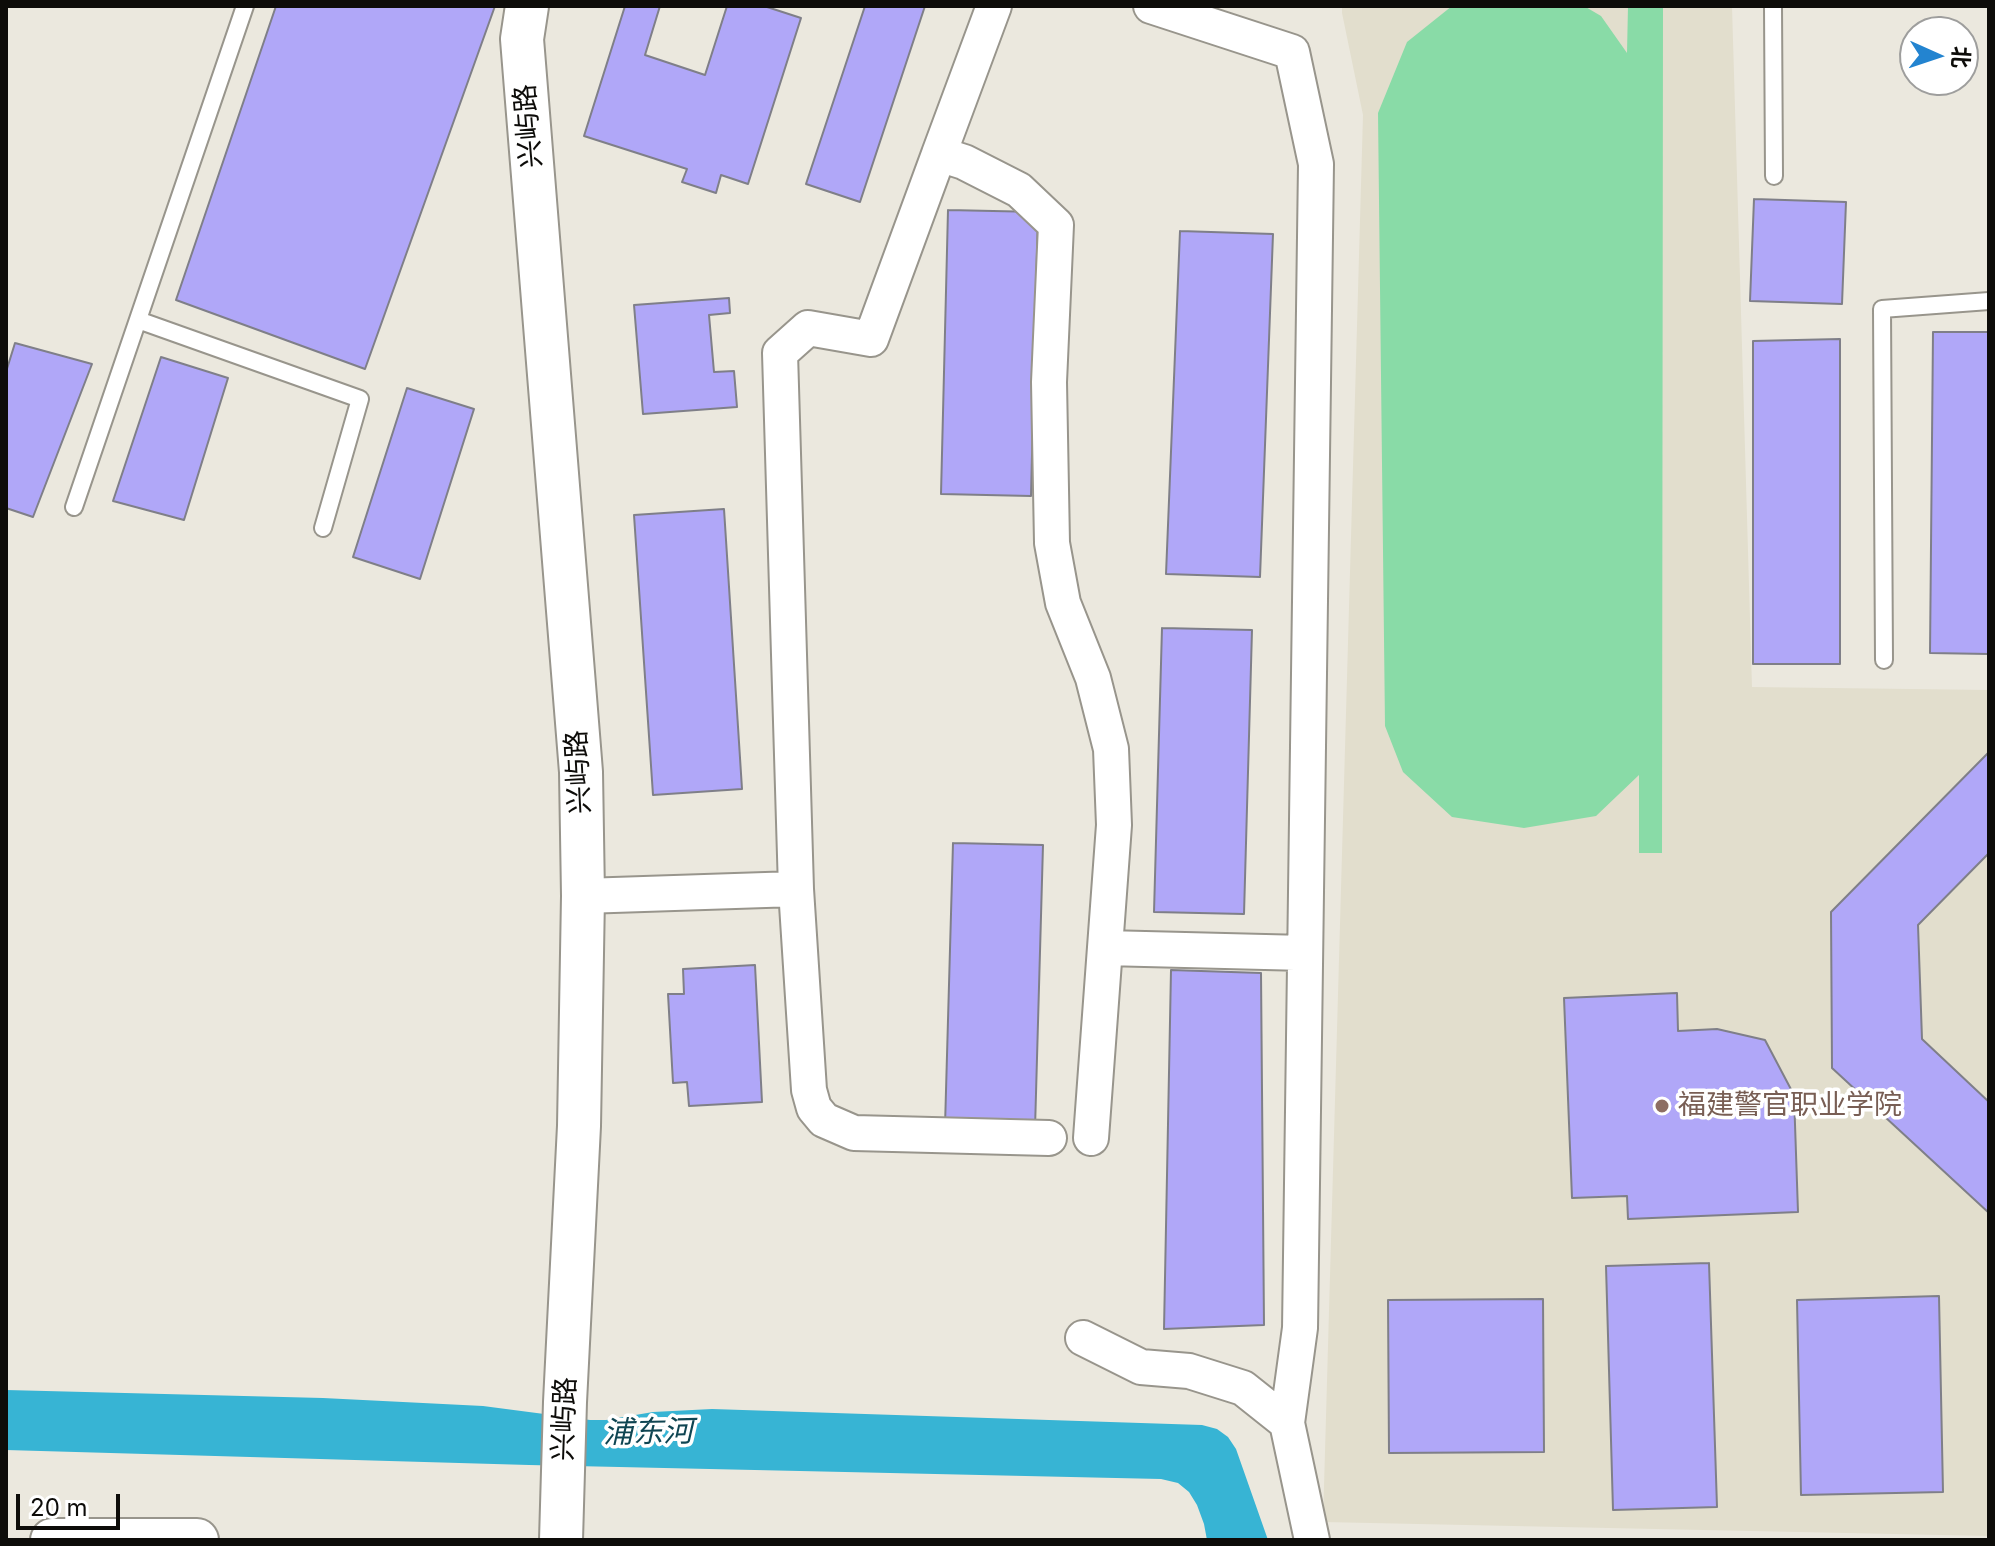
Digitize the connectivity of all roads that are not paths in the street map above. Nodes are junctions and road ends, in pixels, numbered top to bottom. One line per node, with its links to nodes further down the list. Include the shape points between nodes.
1 (245, 6): 9 (lane)
2 (527, 6): 14 (street, 兴屿路, via 522,39 581,772)
3 (994, 6): 6 (street)
4 (1151, 6): 16 (street, via 1292,52 1316,164)
5 (1773, 6): 7 (lane)
6 (939, 154): 13 (street, via 871,339 808,328 780,353); 15 (street, via 1019,190 1056,225 1049,382 1052,543 1063,603 1093,678 1111,749 1114,825)
7 (1774, 176)
8 (1989, 301): 12 (lane, via 1882,309)
9 (138, 320): 10 (lane); 11 (lane, via 360,399)
10 (74, 507)
11 (323, 528)
12 (1884, 660)
13 (796, 889): 14 (street); 17 (street, via 809,1090 824,1120 854,1133)
14 (583, 896): 23 (street, 兴屿路)
15 (1105, 948): 16 (street); 18 (street)
16 (1305, 953): 20 (street, via 1300,1328)
17 (1049, 1138)
18 (1091, 1138)
19 (1083, 1338): 20 (street, via 1141,1367 1189,1371 1243,1388)
20 (1287, 1423): 24 (street)
21 (52, 1540): 22 (street)
22 (197, 1540)
23 (561, 1540)
24 (1312, 1540)

